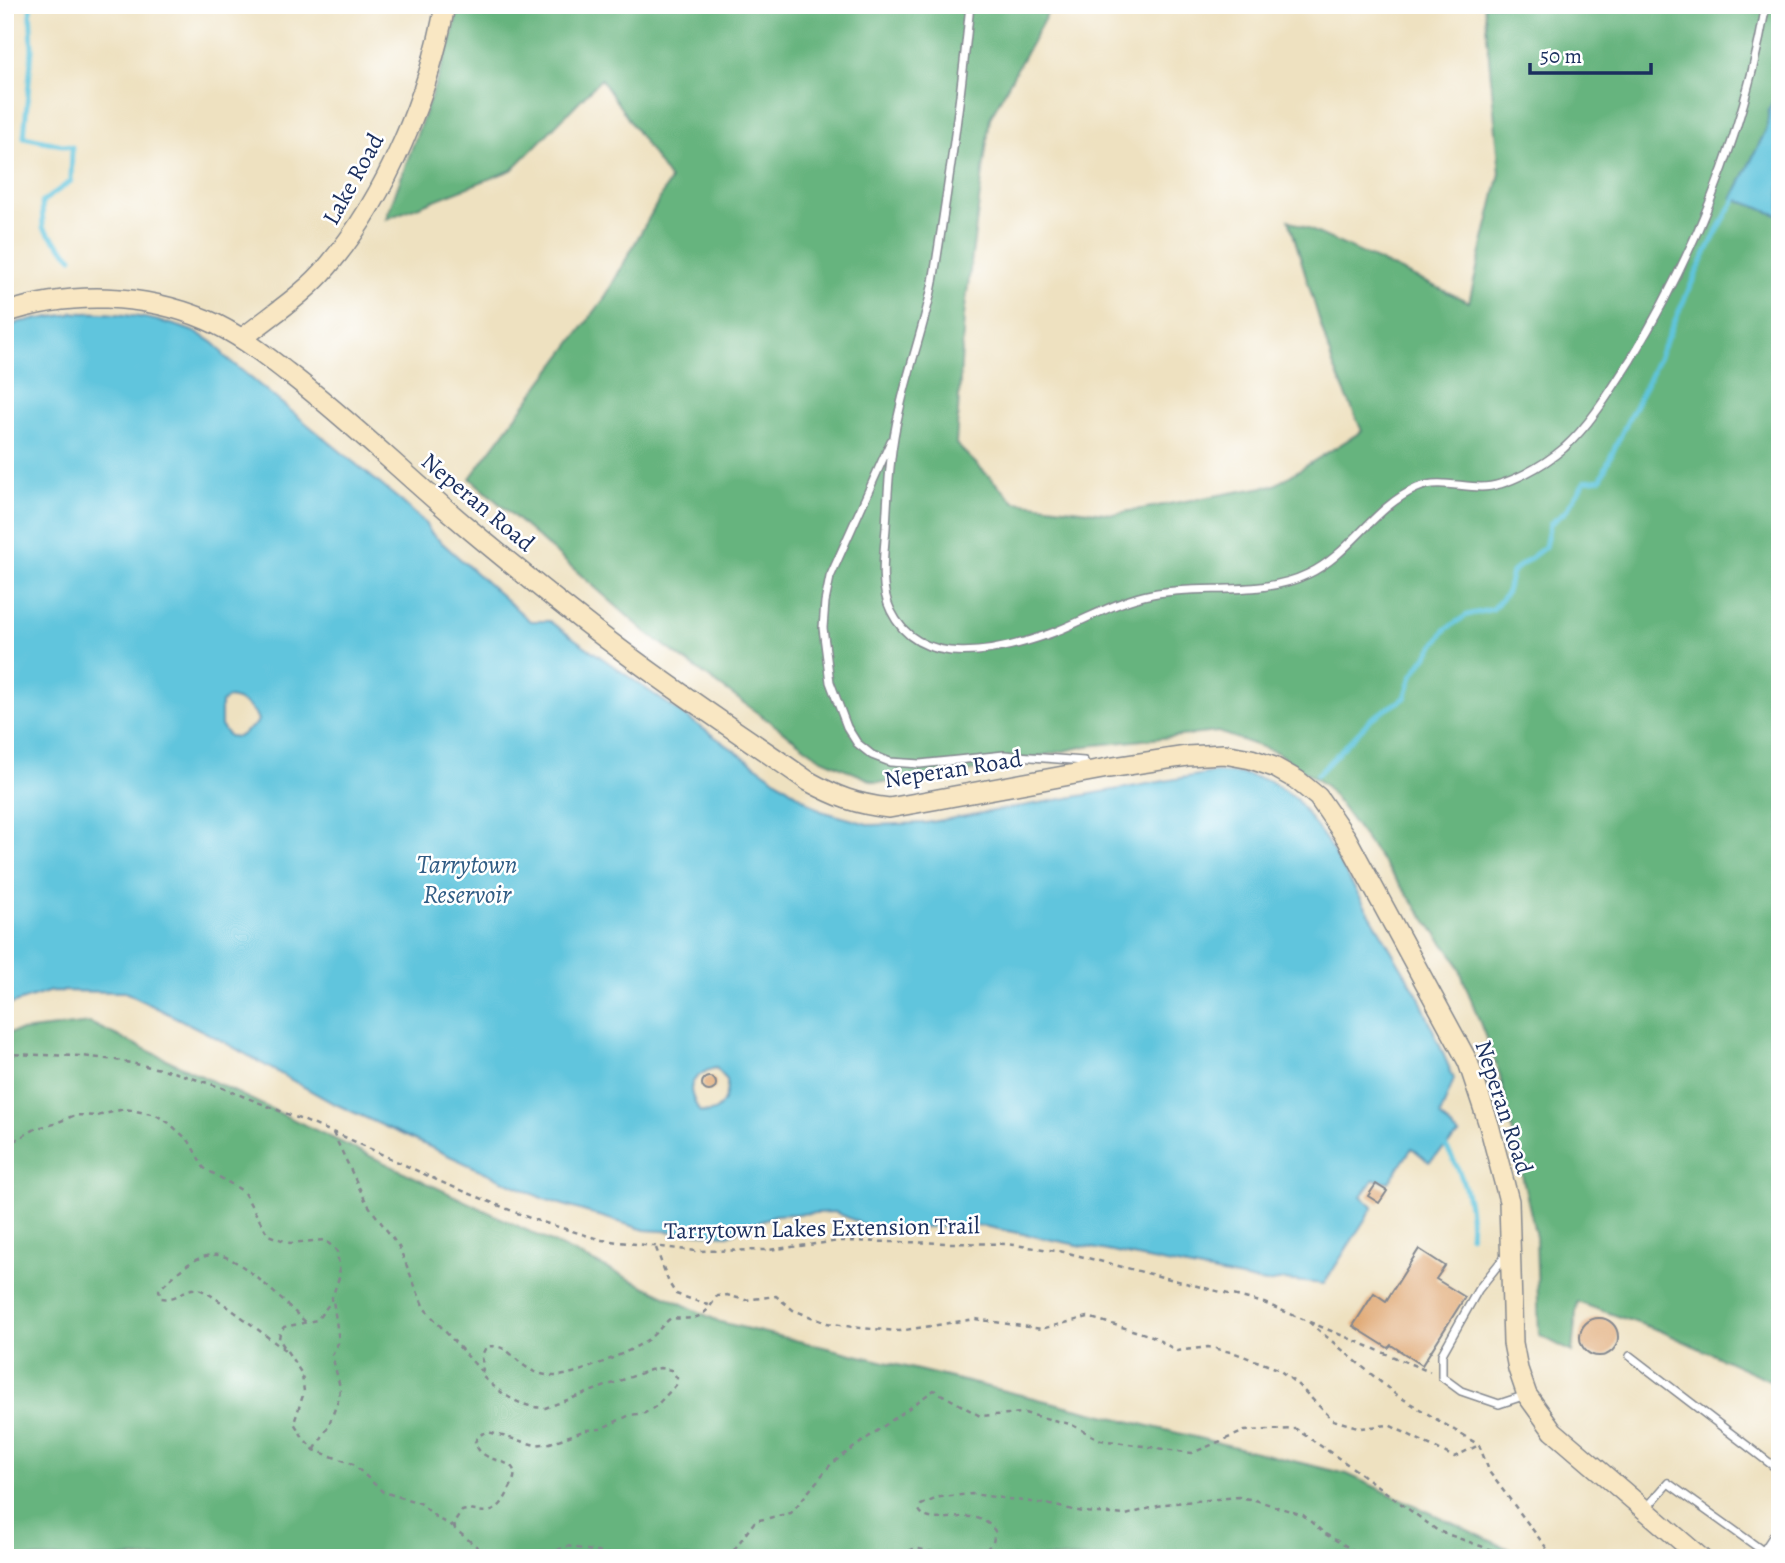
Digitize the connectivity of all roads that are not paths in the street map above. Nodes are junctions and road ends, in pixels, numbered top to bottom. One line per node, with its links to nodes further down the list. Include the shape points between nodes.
1 (445, 5): 5 (street, Lake Road, via 419,105 360,222 328,267)
2 (970, 5): 6 (lane, via 931,289)
3 (1766, 5): 6 (lane, via 1750,84 1716,190 1661,309 1605,401 1563,449 1526,473 1500,485 1424,485 1402,495 1342,552 1312,573 1280,586 1149,594 1005,648 939,651 920,644 906,631 891,612 884,591)
4 (5, 313): 5 (street, Neperan Road, via 74,298 120,299 162,305)
5 (243, 338): 7 (street, Neperan Road, via 313,391 468,528 617,647 837,797 889,808)
6 (894, 435): 7 (lane, via 830,577 825,601 830,682 847,727 857,743 890,762 1052,757 1084,761)
7 (1087, 772): 8 (street, Neperan Road, via 1224,754 1274,767 1318,797 1347,839 1468,1062 1509,1201)
8 (1511, 1249): 10 (street, Neperan Road, via 1512,1330); 10 (lane, via 1478,1290 1442,1354 1442,1377 1461,1391 1499,1404)
9 (1630, 1356): 11 (lane)
10 (1527, 1395): 12 (street, Neperan Road, via 1553,1431)
11 (1780, 1471)
12 (1645, 1511): 14 (lane, via 1668,1483); 15 (street, Neperan Road)
13 (1780, 1526): 14 (lane)
14 (1761, 1555)
15 (1701, 1558)

